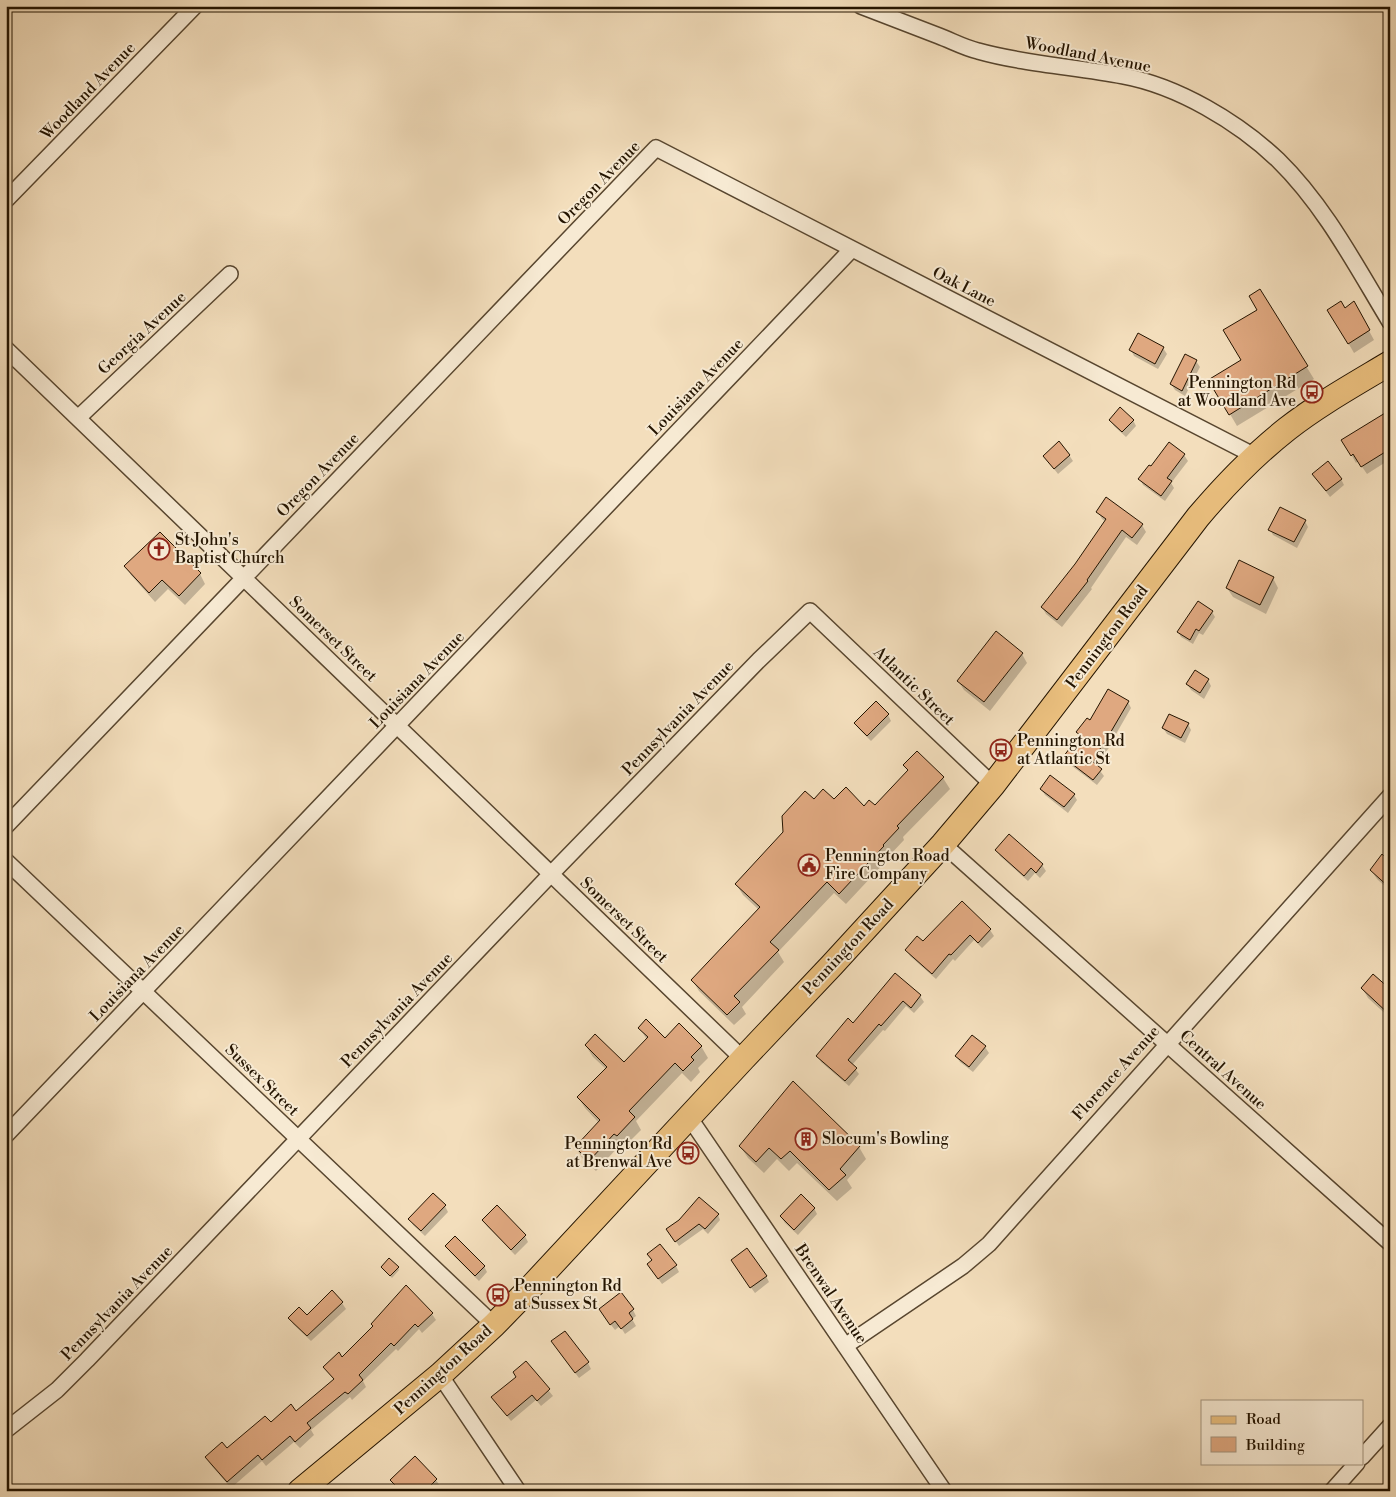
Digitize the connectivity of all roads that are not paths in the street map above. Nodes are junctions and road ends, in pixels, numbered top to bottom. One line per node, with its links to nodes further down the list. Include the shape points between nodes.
1 (195, 6): 4 (street, Woodland Avenue)
2 (861, 6): 7 (street, Woodland Avenue, via 976,51 1126,76 1159,86 1223,117 1252,137 1306,190 1327,218)
3 (656, 148): 5 (street, Oak Lane); 12 (street, Oregon Avenue)
4 (6, 200)
5 (852, 249): 11 (street, Oak Lane); 14 (street, Louisiana Avenue)
6 (230, 274): 10 (street, Georgia Avenue)
7 (1390, 322)
8 (6, 349): 10 (street, Somerset Street)
9 (1390, 363): 11 (main road, Pennington Road, via 1326,401)
10 (78, 418): 12 (street, Somerset Street)
11 (1255, 456): 15 (main road, Pennington Road, via 1198,517)
12 (244, 578): 14 (street, Somerset Street); 17 (street, Oregon Avenue)
13 (810, 611): 15 (street, Atlantic Street); 20 (street, Pennsylvania Avenue)
14 (397, 726): 20 (street, Somerset Street); 21 (street, Louisiana Avenue)
15 (994, 785): 18 (main road, Pennington Road)
16 (1390, 796): 22 (street, Florence Avenue)
17 (6, 826)
18 (944, 844): 22 (street, Central Avenue); 23 (main road, Pennington Road)
19 (6, 860): 21 (street, Sussex Street)
20 (551, 874): 23 (street, Somerset Street); 26 (street, Pennsylvania Avenue)
21 (144, 992): 25 (street, Louisiana Avenue); 26 (street, Sussex Street)
22 (1167, 1044): 27 (street, Central Avenue); 29 (street, Florence Avenue, via 989,1244 963,1266)
23 (743, 1059): 24 (main road, Pennington Road)
24 (689, 1117): 28 (main road, Pennington Road); 29 (street, Brenwal Avenue)
25 (6, 1135)
26 (299, 1139): 28 (street, Sussex Street); 32 (street, Pennsylvania Avenue, via 57,1390)
27 (1390, 1243)
28 (494, 1325): 30 (main road, Pennington Road)
29 (845, 1346): 37 (street, Brenwal Avenue)
30 (440, 1375): 35 (main road, Pennington Road); 36 (street)
31 (1390, 1426): 33 (street)
32 (6, 1430)
33 (1364, 1455)
34 (1356, 1464): 38 (street)
35 (300, 1491)
36 (518, 1491)
37 (944, 1491)
38 (1332, 1491)

